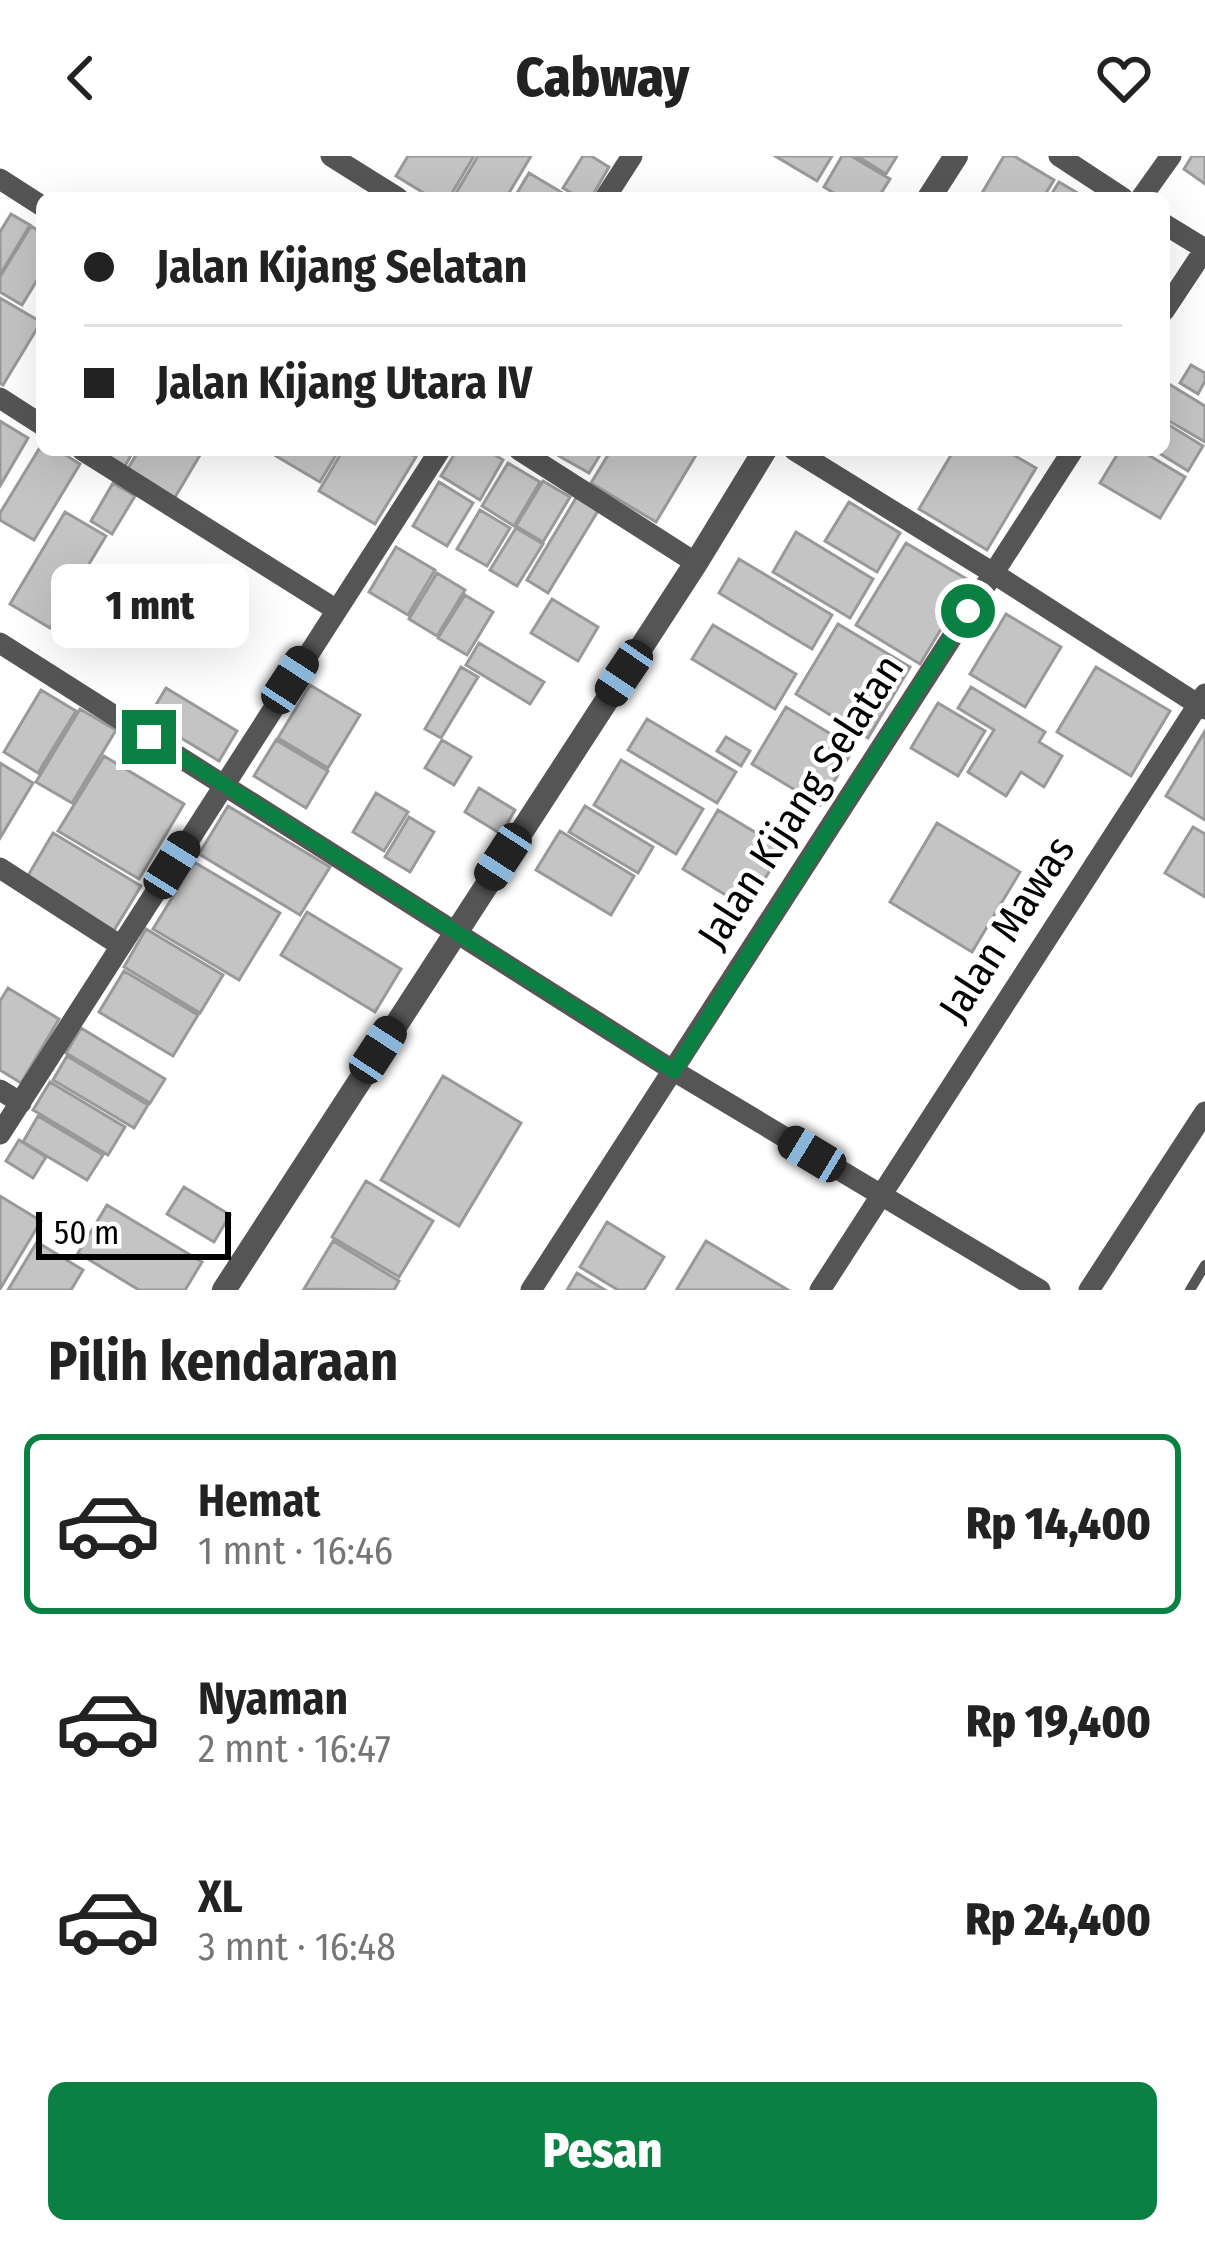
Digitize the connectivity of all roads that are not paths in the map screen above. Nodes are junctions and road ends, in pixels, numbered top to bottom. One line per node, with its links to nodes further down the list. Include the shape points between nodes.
1 (332, 156): 7 (street)
2 (632, 156): 8 (street)
3 (956, 156): 9 (street)
4 (1059, 156): 10 (street)
5 (1171, 156): 11 (street)
6 (0, 179): 12 (street)
7 (389, 192)
8 (609, 192)
9 (933, 192)
10 (1115, 192)
11 (1145, 192)
12 (36, 202)
13 (1170, 228): 14 (street)
14 (1205, 249): 15 (street)
15 (1170, 302)
16 (0, 398): 17 (street)
17 (36, 420)
18 (92, 456): 26 (street)
19 (431, 456): 26 (street)
20 (528, 456): 24 (street)
21 (761, 456): 24 (street)
22 (804, 456): 25 (street)
23 (1069, 456): 25 (street, Jalan Kijang Selatan)
24 (696, 563): 31 (street)
25 (993, 573): 28 (street, Jalan Mawas); 33 (street, Jalan Kijang Selatan)
26 (335, 609): 29 (street)
27 (0, 643): 29 (street)
28 (1203, 702): 38 (street, Jalan Mawas)
29 (223, 784): 31 (street); 32 (street)
30 (0, 868): 32 (street)
31 (455, 931): 33 (street); 40 (street)
32 (121, 946): 35 (street)
33 (674, 1071): 38 (street); 41 (street, Jalan Kijang Selatan)
34 (0, 1090): 35 (street)
35 (20, 1103): 37 (street)
36 (1205, 1112): 44 (street)
37 (0, 1134)
38 (880, 1195): 42 (street, Jalan Mawas); 43 (street)
39 (1205, 1265): 45 (lane)
40 (224, 1290)
41 (531, 1290)
42 (820, 1290)
43 (1040, 1290)
44 (1089, 1290)
45 (1190, 1290)

